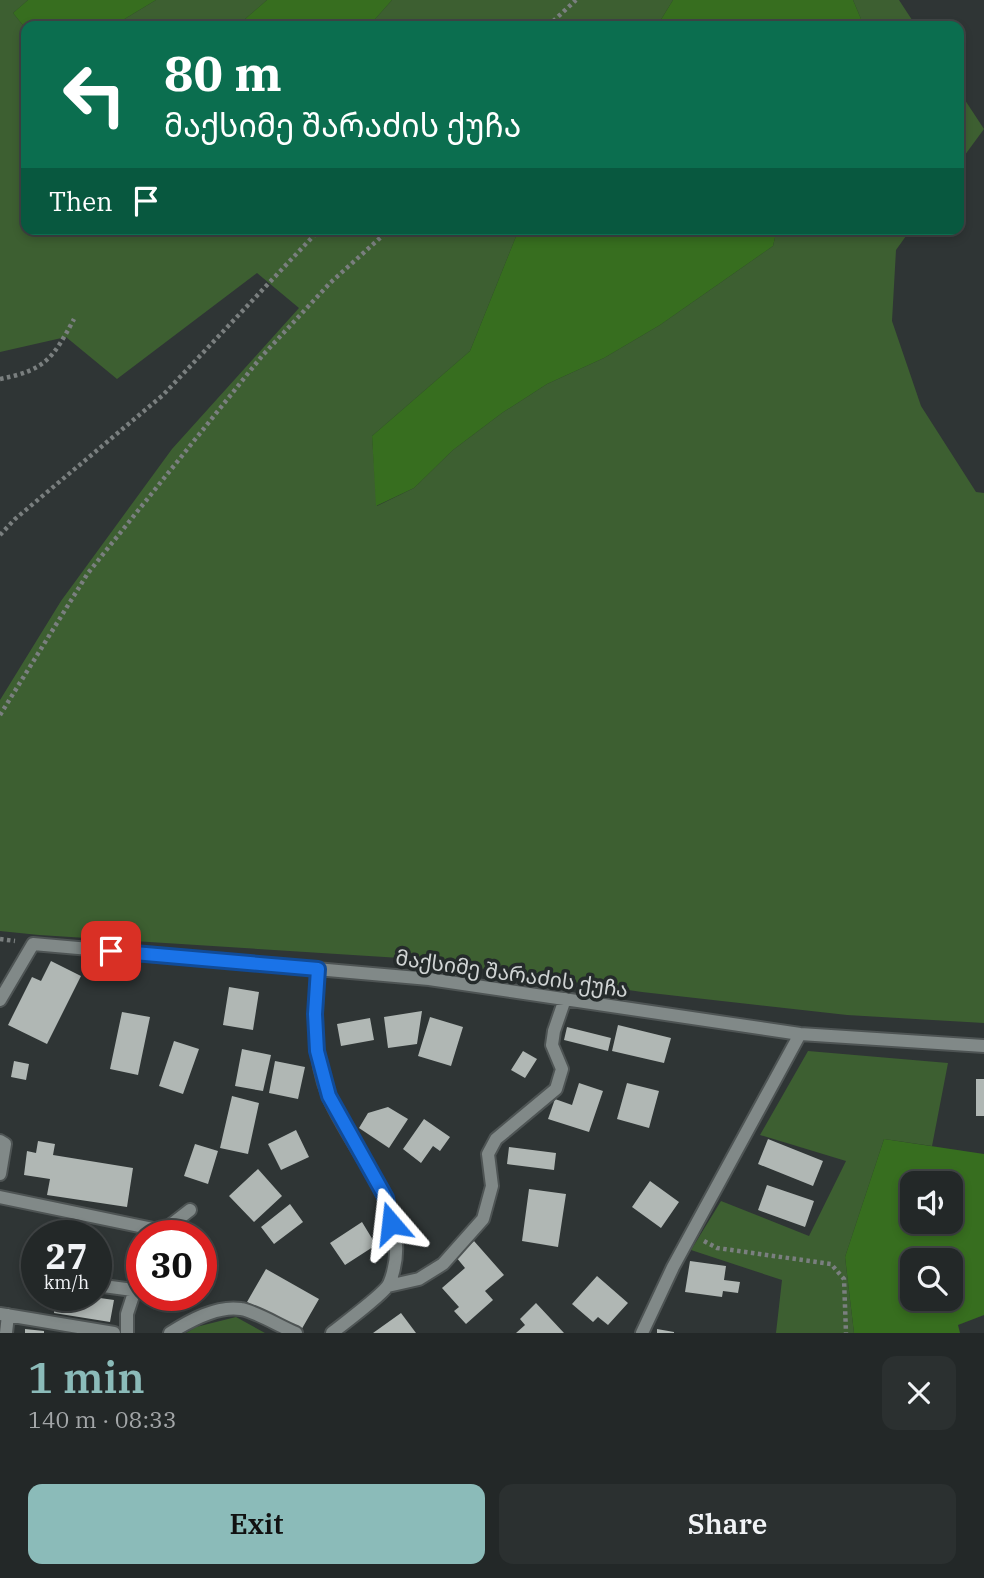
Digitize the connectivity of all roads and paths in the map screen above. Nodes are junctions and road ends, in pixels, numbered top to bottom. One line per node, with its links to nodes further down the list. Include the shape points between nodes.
1 (576, 0): 2 (path)
2 (553, 21)
3 (314, 235): 7 (path, via 163,395)
4 (383, 235): 8 (path, via 330,283 218,410 88,573)
5 (74, 319): 6 (path, via 56,353 33,370)
6 (0, 379)
7 (0, 535)
8 (0, 715)
9 (318, 969): 10 (street, მაქსიმე შარაძის ქუჩა); 11 (street, მაქსიმე შარაძის ქუჩა, via 33,944); 21 (street, via 317,1051 329,1096 386,1198 397,1248)
10 (565, 999): 12 (street, მაქსიმე შარაძის ქუჩა); 21 (street, via 552,1045 562,1069 556,1088 496,1139 488,1154 492,1186 483,1219 443,1264 419,1279)
11 (0, 1000)
12 (800, 1034): 13 (street, მაქსიმე შარაძის ქუჩა); 20 (street)
13 (984, 1046)
14 (0, 1141): 15 (street, via 5,1144)
15 (0, 1174)
16 (0, 1196): 19 (street)
17 (190, 1210): 18 (street)
18 (178, 1220)
19 (126, 1225)
20 (691, 1234): 30 (street); 31 (path, via 717,1248 831,1264 844,1279)
21 (388, 1286): 29 (street)
22 (128, 1311): 26 (street)
23 (4, 1315): 24 (street); 25 (street)
24 (6, 1333)
25 (114, 1333)
26 (127, 1333)
27 (170, 1333): 28 (street, via 217,1310 241,1309)
28 (296, 1333)
29 (332, 1333)
30 (642, 1333)
31 (846, 1333)

